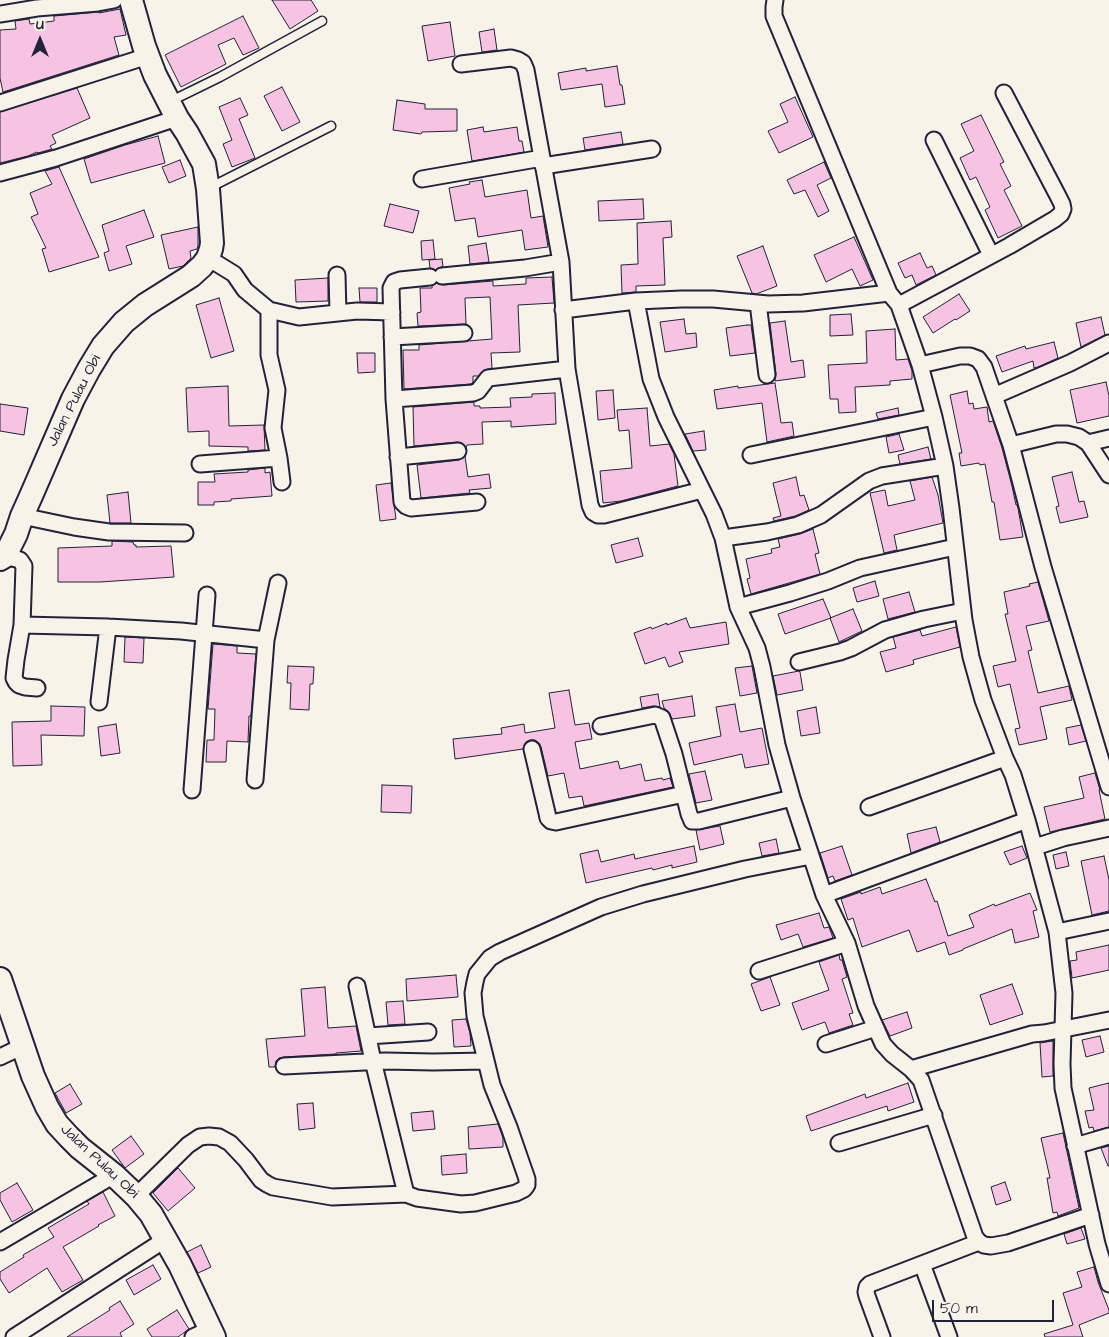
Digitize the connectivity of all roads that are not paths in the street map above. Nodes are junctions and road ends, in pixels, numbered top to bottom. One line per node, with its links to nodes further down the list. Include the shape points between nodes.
1 (114, 0): 4 (street)
2 (131, 0): 6 (street)
3 (775, 0): 22 (street, via 774,16)
4 (0, 14)
5 (322, 22): 10 (lane, via 220,77)
6 (148, 56): 9 (street); 10 (street)
7 (461, 64): 14 (street, via 511,58 523,63)
8 (1004, 93): 18 (street, via 1063,210 1055,219)
9 (0, 103)
10 (173, 110): 15 (street, via 56,158); 17 (street, via 201,156)
11 (331, 126): 17 (lane)
12 (934, 140): 18 (street)
13 (652, 149): 14 (street)
14 (543, 162): 16 (street); 20 (street)
15 (0, 174)
16 (422, 179)
17 (208, 188): 19 (street, via 212,243)
18 (991, 255): 25 (street)
19 (208, 258): 26 (street, via 234,274 245,290); 52 (street, Jalan Pulau Obi, via 191,276 124,322 103,346 73,399)
20 (561, 262): 27 (street); 29 (street, via 394,282 391,288)
21 (337, 275): 28 (street)
22 (889, 293): 24 (street, via 816,302); 25 (street)
23 (636, 301): 24 (street, via 714,299); 27 (street); 50 (street, via 651,379)
24 (758, 303): 35 (street)
25 (899, 305): 33 (street)
26 (269, 310): 28 (street, via 299,317); 45 (street, via 269,355 277,390 273,428)
27 (563, 310): 34 (street)
28 (338, 312): 29 (street)
29 (392, 312): 31 (street)
30 (464, 334): 31 (street)
31 (392, 337): 37 (street)
32 (1109, 343): 36 (street)
33 (920, 365): 36 (street, via 960,356 978,359); 38 (street)
34 (567, 369): 37 (street, via 488,378 478,391 473,392); 50 (street, via 593,512 604,515)
35 (767, 375)
36 (994, 396): 41 (street)
37 (394, 399): 44 (street)
38 (934, 417): 43 (street); 47 (street)
39 (1109, 438): 40 (street)
40 (1088, 443): 41 (street, via 1079,437 1056,434); 48 (street)
41 (1011, 445): 72 (street, via 1043,567)
42 (458, 451): 44 (street)
43 (751, 455)
44 (398, 457): 51 (street, via 402,502 406,506)
45 (280, 458): 46 (street); 49 (street)
46 (200, 464)
47 (945, 466): 54 (street, via 869,481 821,515 798,525); 55 (street)
48 (1109, 475)
49 (282, 482)
50 (702, 490): 54 (street)
51 (477, 502)
52 (22, 516): 53 (street, via 100,531); 56 (street, Jalan Pulau Obi)
53 (185, 533)
54 (723, 538): 59 (street)
55 (955, 547): 59 (street, via 860,568 828,581); 60 (street)
56 (2, 557): 61 (street, via 20,560 24,566)
57 (278, 583): 64 (street)
58 (207, 595): 63 (street)
59 (738, 607): 75 (street, via 757,648)
60 (963, 611): 65 (street, via 885,630 852,648); 70 (street, via 983,700)
61 (22, 625): 62 (street); 66 (street, via 14,678 19,685)
62 (108, 627): 63 (street); 67 (street)
63 (204, 634): 64 (street); 73 (street)
64 (266, 640): 71 (street)
65 (799, 662)
66 (37, 688)
67 (99, 702)
68 (601, 726): 74 (street, via 655,715 662,718)
69 (532, 749): 74 (street, via 546,813 551,821)
70 (1005, 758): 76 (street); 77 (street)
71 (254, 780)
72 (1109, 787)
73 (192, 790)
74 (684, 794): 75 (street, via 690,819 695,822)
75 (792, 798): 80 (street)
76 (869, 806)
77 (1027, 820): 79 (street); 81 (street)
78 (1109, 828): 79 (street)
79 (1035, 846): 83 (street)
80 (810, 856): 81 (street); 97 (street, via 643,894 601,907 490,958 477,974 473,993)
81 (824, 895): 84 (street)
82 (1109, 920): 83 (street)
83 (1057, 932): 90 (street, via 1064,984)
84 (847, 943): 85 (street); 89 (street)
85 (759, 971)
86 (0, 979): 94 (street, Jalan Pulau Obi)
87 (357, 986): 92 (street)
88 (1109, 1020): 90 (street)
89 (876, 1028): 93 (street); 99 (street, via 883,1044)
90 (1063, 1029): 99 (street, via 1032,1034); 103 (street, via 1063,1088)
91 (428, 1032): 92 (street)
92 (368, 1036): 96 (street)
93 (826, 1044)
94 (23, 1046): 95 (street); 104 (street, Jalan Pulau Obi, via 39,1092 58,1124 80,1148)
95 (0, 1057)
96 (373, 1061): 97 (street); 98 (street); 105 (street)
97 (486, 1061): 105 (street, via 527,1185 516,1193 475,1203 461,1204)
98 (284, 1066)
99 (911, 1069): 100 (street, via 921,1080)
100 (934, 1115): 102 (street); 110 (street)
101 (1109, 1136): 103 (street)
102 (839, 1143)
103 (1074, 1146): 107 (street)
104 (114, 1175): 106 (street, Jalan Pulau Obi); 109 (street)
105 (406, 1194): 106 (street, via 332,1197 273,1187 261,1180 230,1143 209,1136 200,1137 188,1145)
106 (136, 1196): 108 (street, Jalan Pulau Obi)
107 (1090, 1215): 110 (street, via 1008,1243 991,1246); 111 (street)
108 (166, 1239): 114 (street, Jalan Pulau Obi, via 180,1265); 115 (street)
109 (0, 1242)
110 (979, 1242): 112 (street)
111 (1103, 1243): 113 (street)
112 (922, 1264): 116 (street, via 867,1288); 117 (street)
113 (1109, 1284)
114 (206, 1334)
115 (14, 1337)
116 (882, 1337)
117 (949, 1337)

